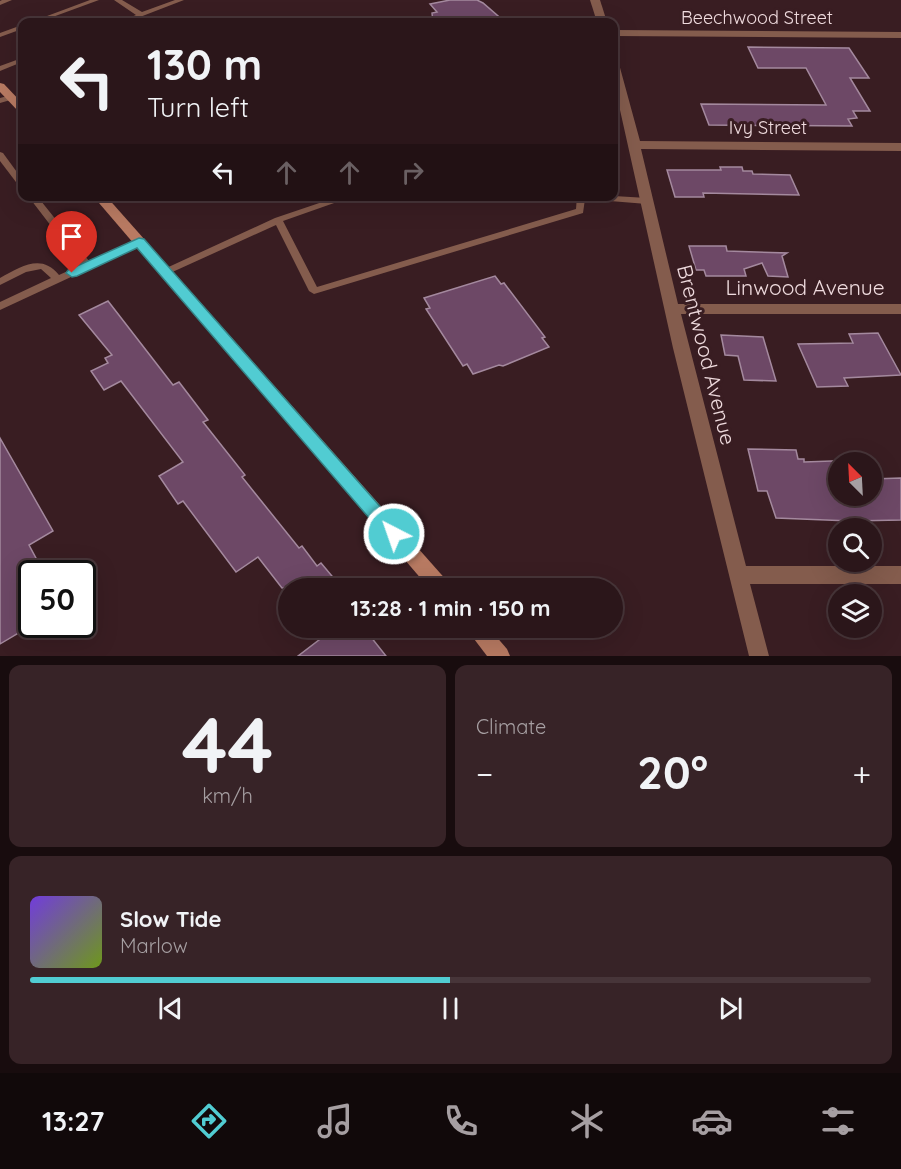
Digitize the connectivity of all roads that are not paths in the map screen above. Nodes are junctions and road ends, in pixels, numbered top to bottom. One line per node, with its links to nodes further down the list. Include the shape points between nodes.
1 (9, 0): 6 (lane)
2 (96, 0): 8 (lane)
3 (117, 0): 7 (lane)
4 (181, 0): 7 (lane)
5 (595, 0): 10 (street)
6 (0, 3)
7 (141, 15): 9 (lane)
8 (45, 18)
9 (133, 18)
10 (601, 18)
11 (18, 28): 13 (lane)
12 (618, 33): 14 (street, Beechwood Street)
13 (0, 34)
14 (901, 35)
15 (18, 62): 16 (lane)
16 (0, 69)
17 (618, 80): 20 (street, Brentwood Avenue)
18 (0, 86): 19 (main road)
19 (6, 99)
20 (634, 145): 21 (street, Ivy Street); 29 (street, Brentwood Avenue)
21 (901, 147)
22 (0, 155): 23 (lane)
23 (18, 179)
24 (618, 199): 29 (lane)
25 (36, 201): 32 (lane)
26 (103, 201): 31 (main road)
27 (335, 201): 30 (lane)
28 (581, 201): 30 (lane, via 580,212 314,291)
29 (647, 201): 37 (street, Brentwood Avenue)
30 (278, 220): 33 (lane)
31 (139, 242): 32 (lane); 33 (main road)
32 (87, 266): 34 (lane)
33 (165, 272): 41 (main road)
34 (58, 279): 35 (lane, via 40,266); 36 (lane)
35 (0, 282)
36 (0, 306)
37 (672, 309): 38 (street, Linwood Avenue); 39 (street, Brentwood Avenue)
38 (901, 309)
39 (740, 575): 40 (street); 44 (street, Brentwood Avenue)
40 (901, 575)
41 (432, 578)
42 (484, 638): 43 (main road)
43 (500, 656)
44 (759, 656)

